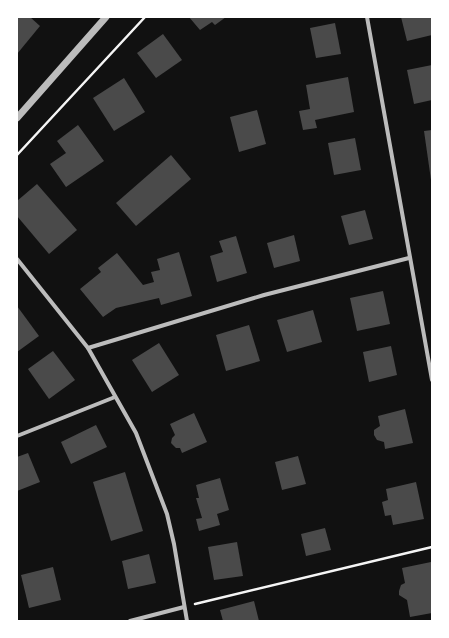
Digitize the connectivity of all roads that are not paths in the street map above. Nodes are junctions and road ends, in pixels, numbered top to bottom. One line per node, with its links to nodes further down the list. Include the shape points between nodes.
1 (106, 17): 3 (street)
2 (367, 17): 4 (street)
3 (17, 118)
4 (409, 258): 6 (street, via 264,295); 7 (street)
5 (17, 259): 6 (street)
6 (88, 348): 8 (street)
7 (432, 380)
8 (115, 397): 9 (street); 10 (street, via 136,433 167,514)
9 (17, 436)
10 (184, 607): 11 (street); 12 (street)
11 (130, 621)
12 (187, 621)

